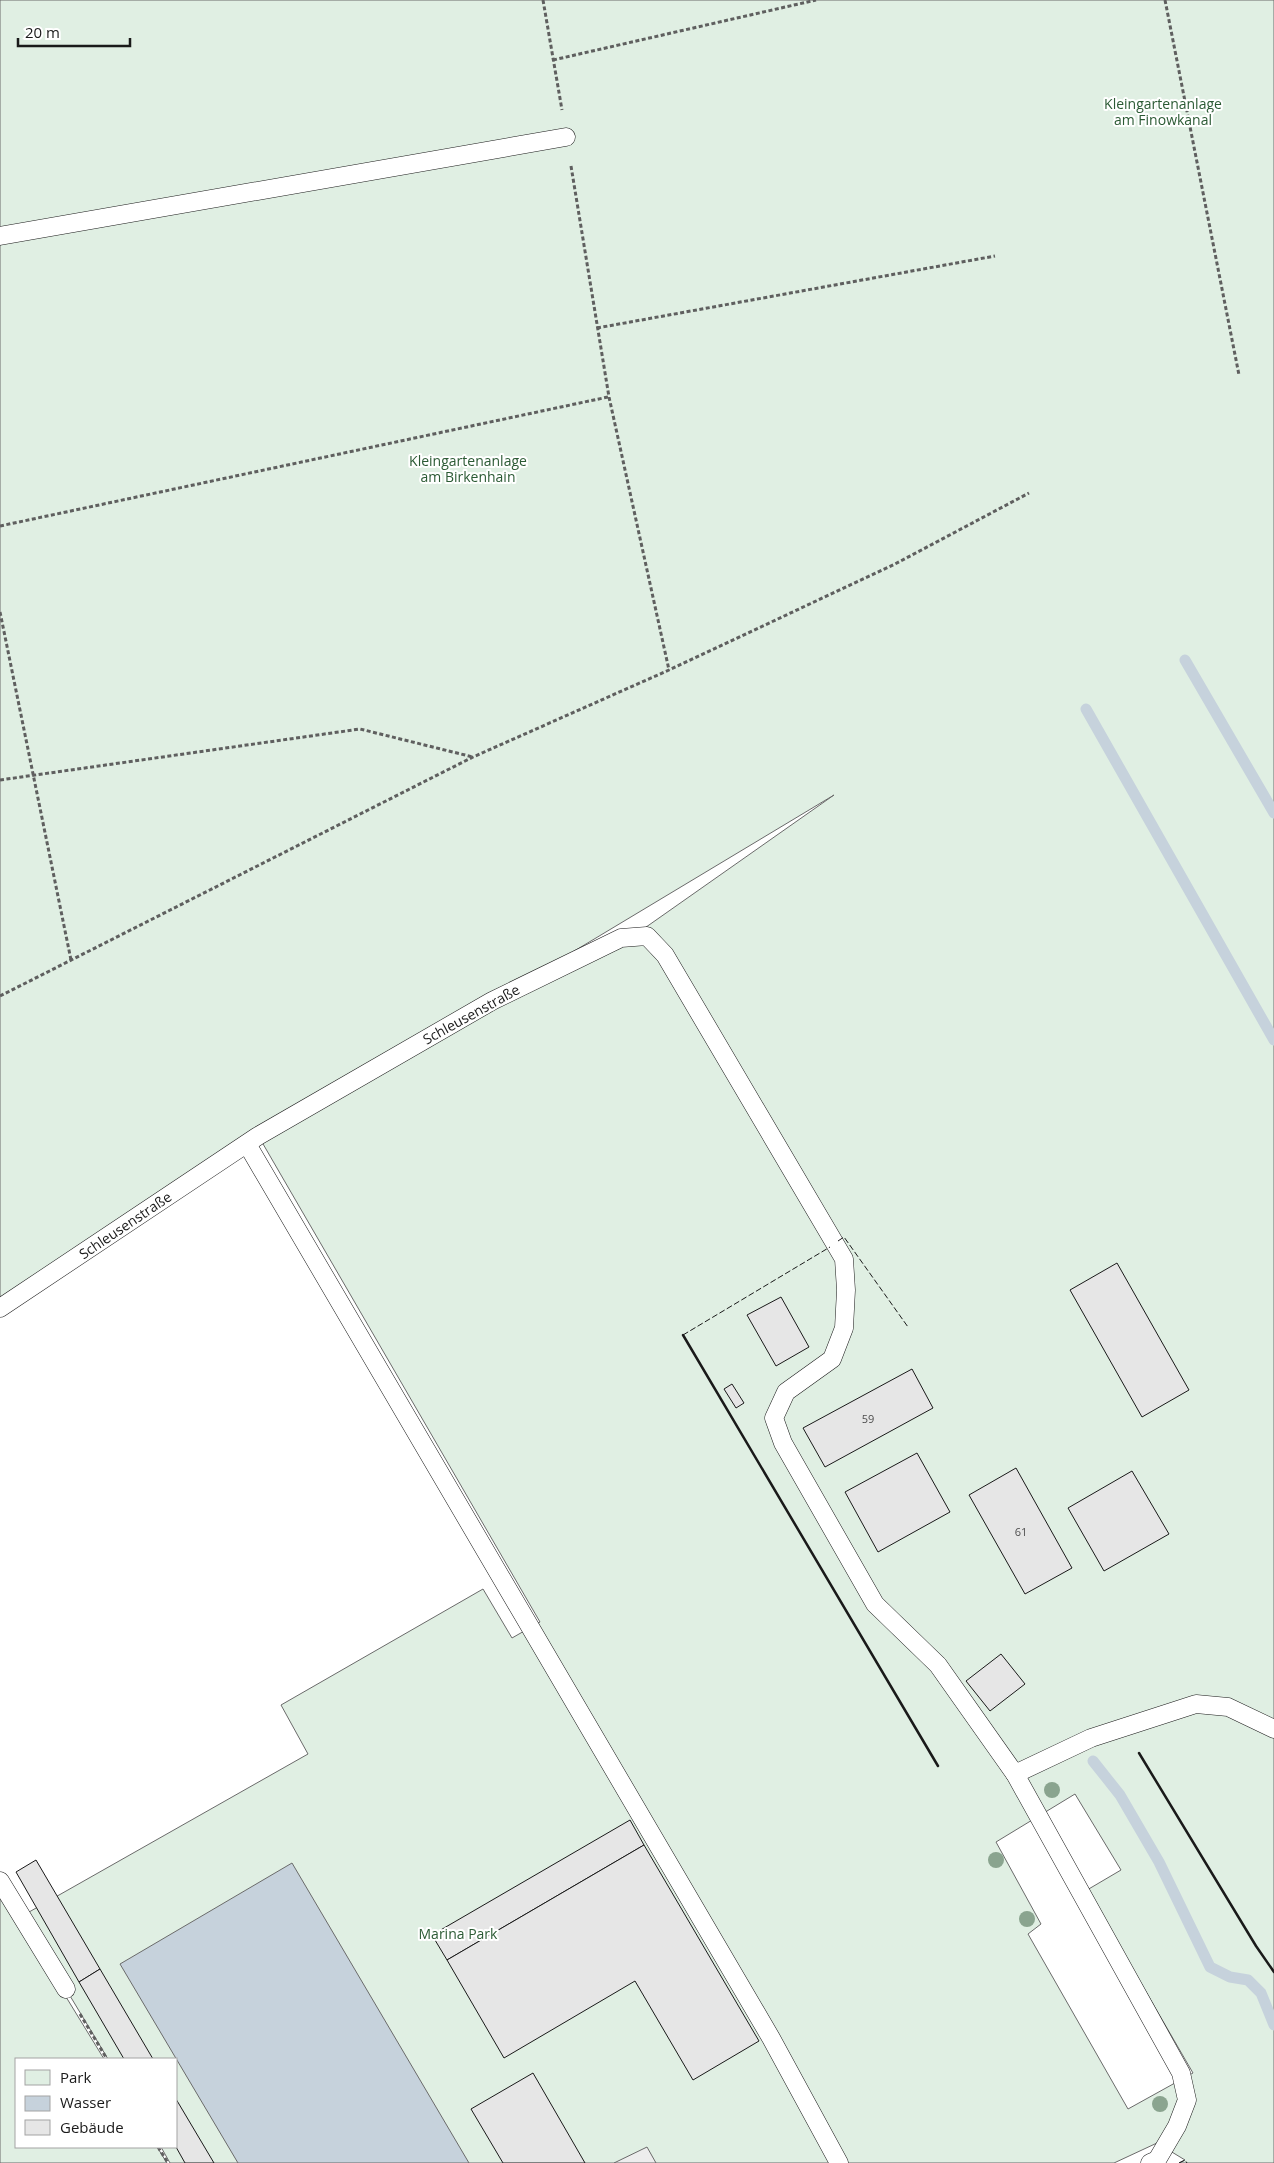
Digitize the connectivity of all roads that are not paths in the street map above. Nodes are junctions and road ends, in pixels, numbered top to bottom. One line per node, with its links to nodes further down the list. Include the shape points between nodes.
1 (566, 137): 2 (lane)
2 (0, 236)
3 (246, 1144): 4 (lane, Schleusenstraße); 6 (lane, Schleusenstraße, via 492,1001 621,938 647,936 665,955 844,1259 844,1328 832,1359 786,1392 774,1418 783,1443 875,1604 938,1665); 9 (lane, via 771,2038)
4 (0, 1308)
5 (1274, 1729): 6 (lane, via 1228,1707 1196,1704 1092,1738)
6 (1015, 1774): 10 (lane, via 1181,2073 1187,2100 1158,2160)
7 (0, 1881): 8 (lane)
8 (66, 1989)
9 (839, 2163)
10 (1150, 2163)

